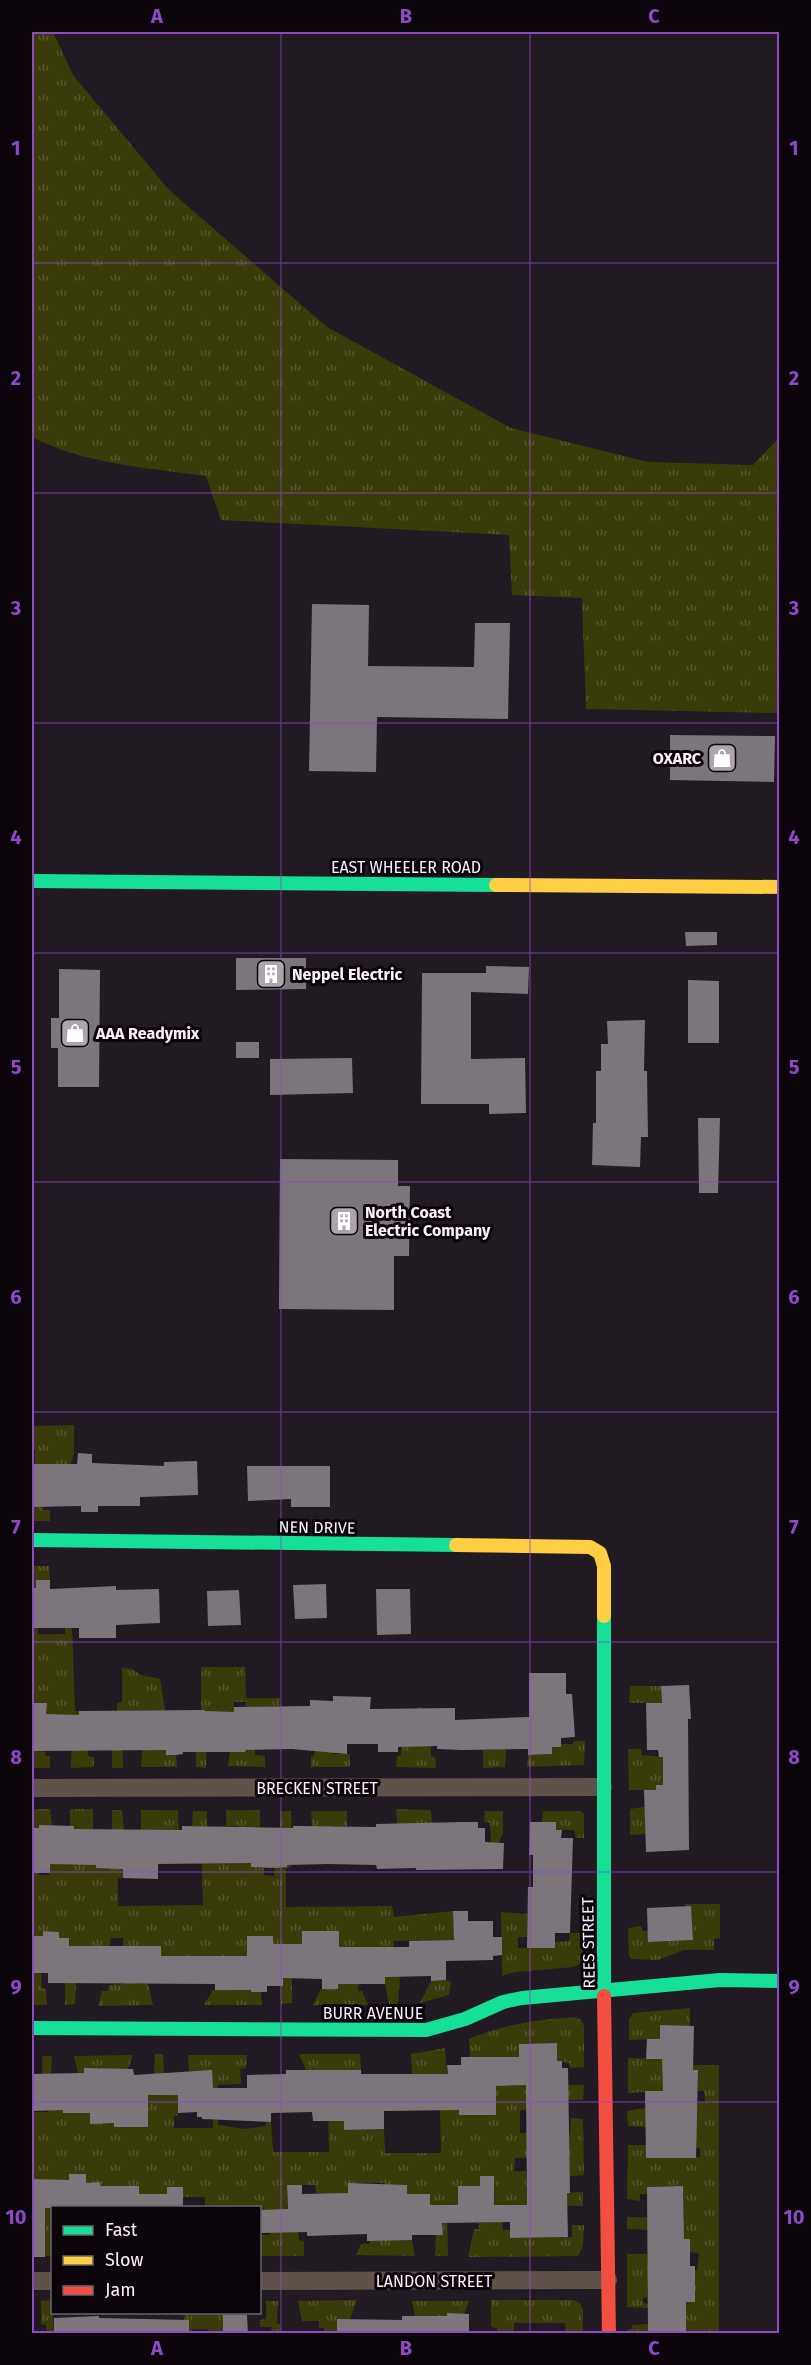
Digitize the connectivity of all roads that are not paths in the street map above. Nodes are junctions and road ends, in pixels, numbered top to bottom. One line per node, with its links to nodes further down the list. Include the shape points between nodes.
1 (32, 881): 2 (street, EAST WHEELER ROAD)
2 (780, 887)
3 (32, 1540): 4 (street, NEN DRIVE, via 590,1547)
4 (600, 1553): 5 (street, REES STREET, via 604,1566)
5 (603, 1787): 6 (street, BRECKEN STREET); 8 (street, REES STREET)
6 (32, 1788)
7 (780, 1981): 8 (street, BURR AVENUE, via 720,1980)
8 (605, 1990): 9 (street, BURR AVENUE, via 503,2002 426,2030); 10 (street, REES STREET)
9 (32, 2028)
10 (608, 2280): 13 (street, LANDON STREET); 14 (street, REES STREET)
11 (32, 2281): 12 (street)
12 (51, 2281)
13 (261, 2281)
14 (609, 2334)

